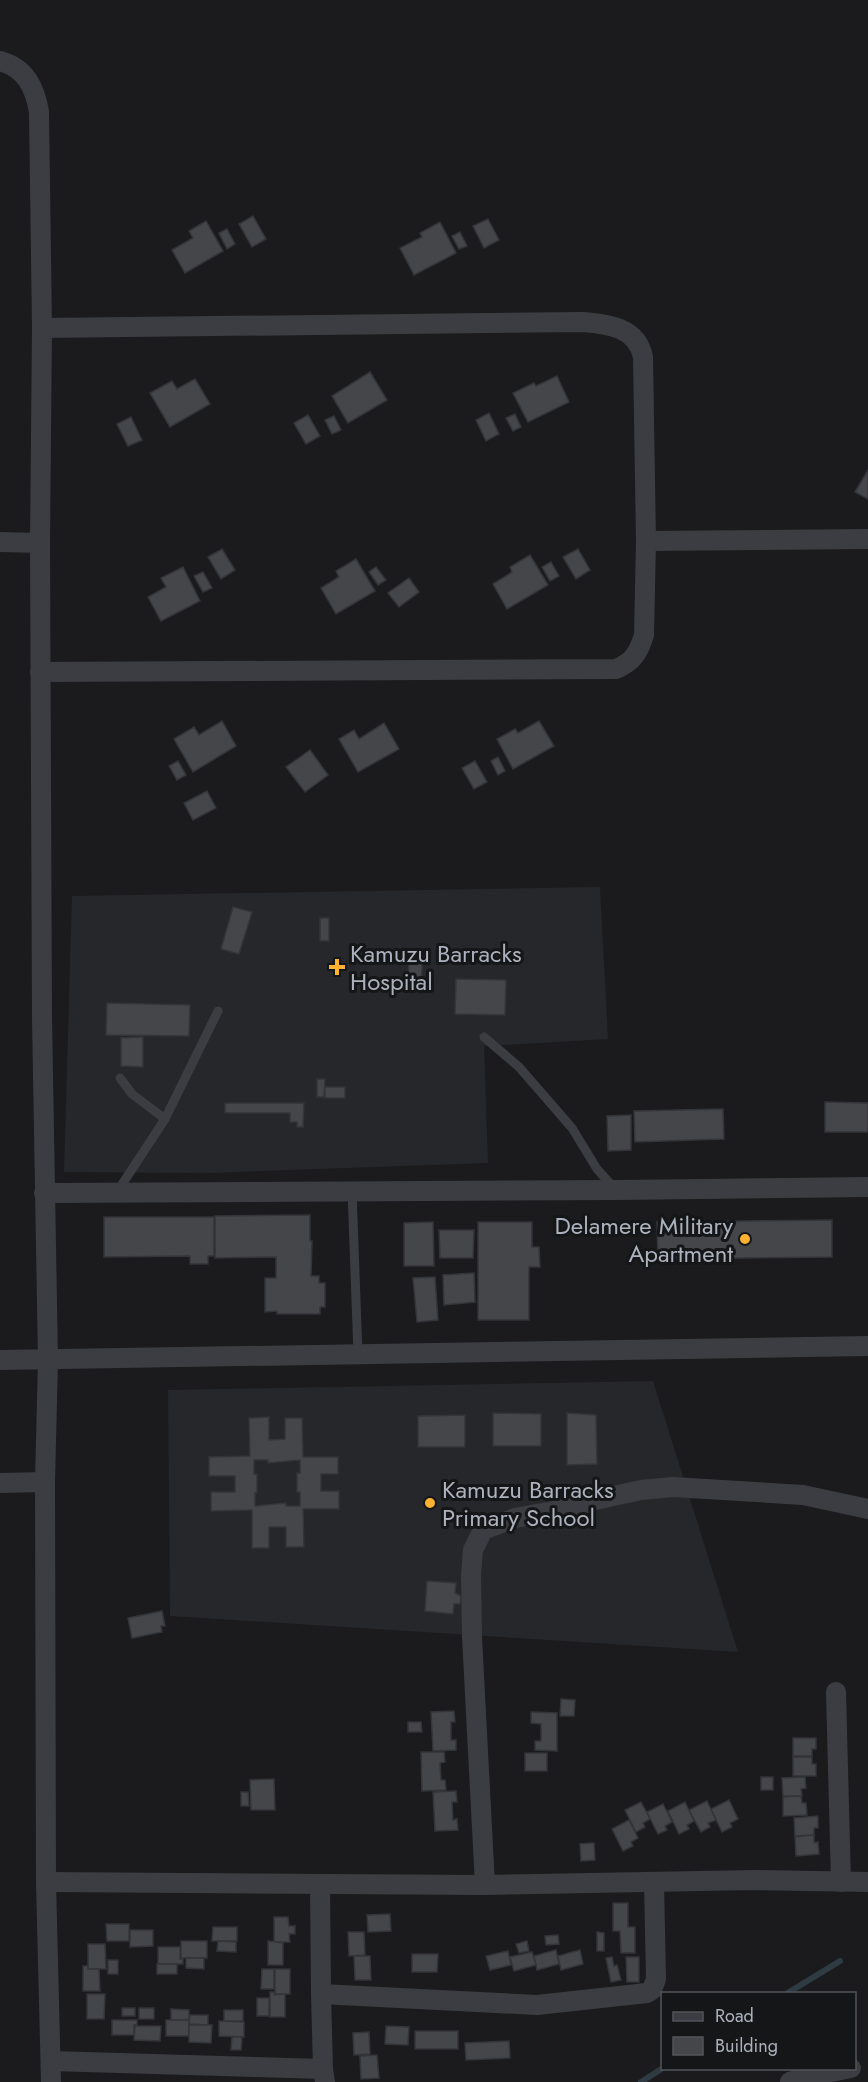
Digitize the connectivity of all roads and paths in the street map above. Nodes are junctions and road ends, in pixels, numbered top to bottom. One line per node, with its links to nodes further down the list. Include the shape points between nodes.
1 (0, 61): 2 (street, via 20,70 30,82 37,104)
2 (42, 328): 4 (street, via 582,322 616,327 636,339 643,357); 6 (street)
3 (868, 539): 4 (street)
4 (646, 541): 7 (street, via 644,635 633,659 616,669)
5 (0, 542): 6 (street)
6 (40, 543): 7 (street)
7 (40, 672): 16 (street)
8 (218, 1011): 11 (lane)
9 (484, 1037): 13 (lane, via 519,1067 572,1128 597,1169)
10 (120, 1078): 11 (lane, via 132,1094)
11 (165, 1119): 15 (lane)
12 (868, 1187): 13 (street)
13 (616, 1190): 14 (street)
14 (352, 1191): 15 (street); 18 (lane)
15 (117, 1192): 16 (street)
16 (44, 1193): 20 (street)
17 (868, 1346): 18 (street)
18 (358, 1354): 20 (street)
19 (0, 1360): 20 (street)
20 (48, 1360): 21 (street)
21 (45, 1482): 22 (street); 26 (street)
22 (0, 1483)
23 (868, 1509): 30 (street, via 804,1495 673,1487 641,1490 515,1518 483,1530 473,1550 471,1575)
24 (836, 1692): 25 (street)
25 (841, 1881): 27 (street); 28 (street)
26 (46, 1882): 29 (street); 32 (street)
27 (654, 1882): 30 (street); 31 (street, via 656,1978 647,1993 537,2005)
28 (868, 1882)
29 (320, 1884): 30 (street); 31 (street)
30 (485, 1885)
31 (321, 1994): 34 (street)
32 (51, 2061): 34 (street); 35 (street)
33 (843, 2070): 36 (street)
34 (324, 2075)
35 (51, 2082)
36 (790, 2082)

